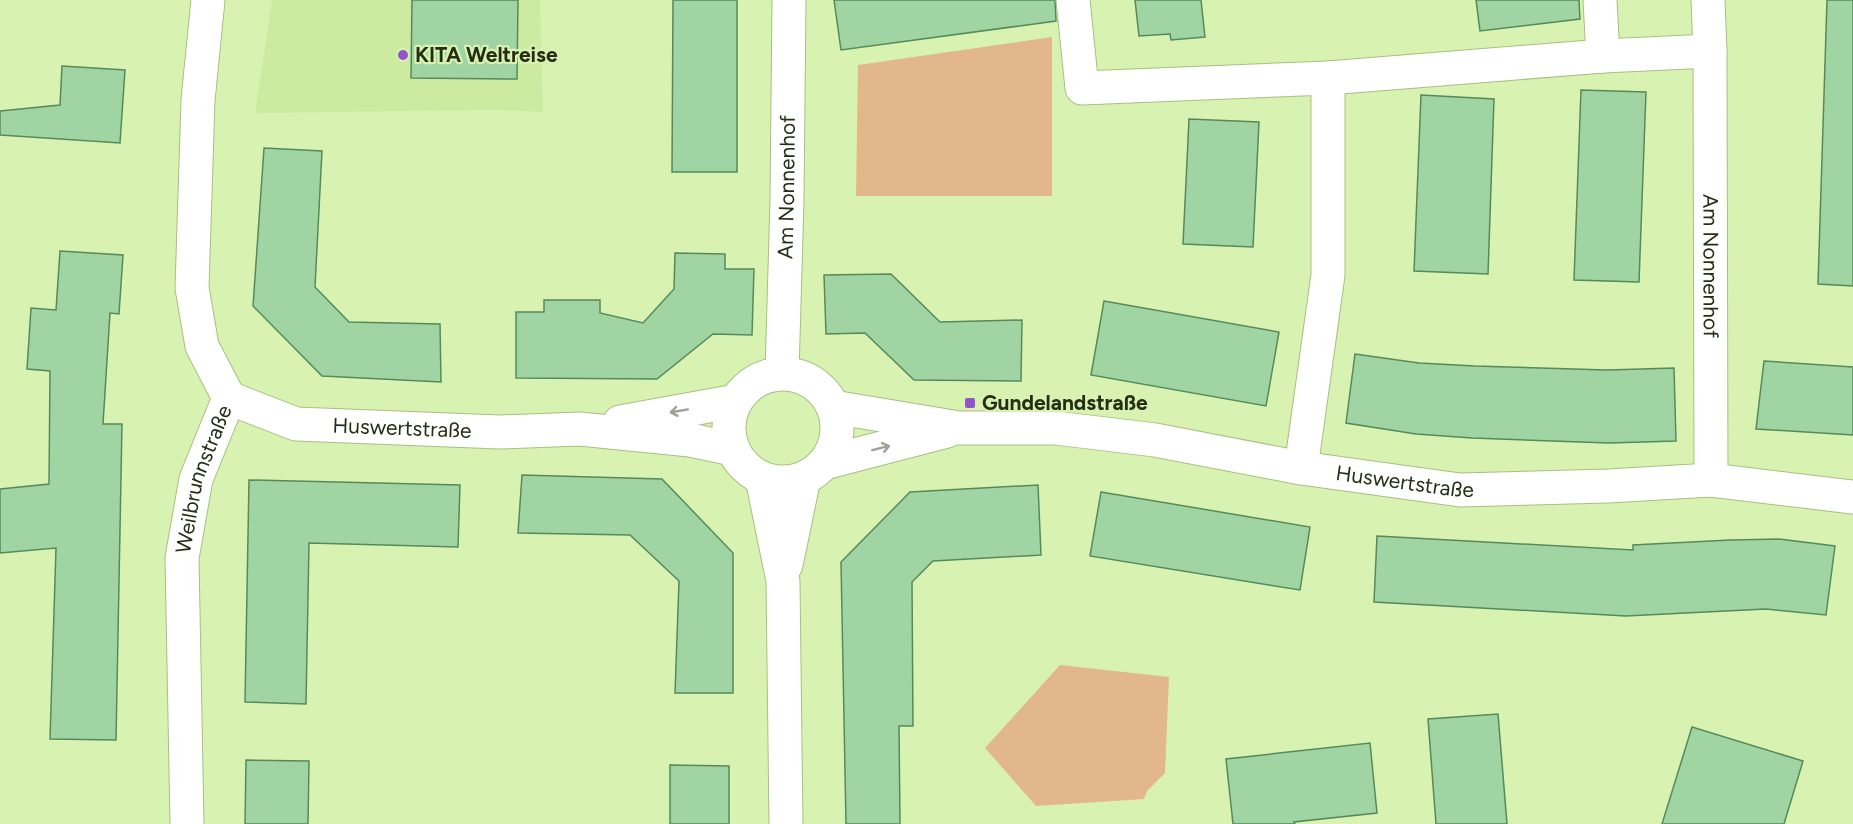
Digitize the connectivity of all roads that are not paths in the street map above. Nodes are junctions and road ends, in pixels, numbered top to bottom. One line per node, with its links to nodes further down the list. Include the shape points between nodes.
1 (208, 0): 10 (street, Weilbrunnstraße, via 198,100 192,288 202,346)
2 (789, 0): 9 (street, Am Nonnenhof)
3 (1073, 0): 8 (street, via 1082,88)
4 (1600, 0): 7 (street)
5 (1708, 0): 6 (street, Am Nonnenhof)
6 (1710, 51): 7 (street); 19 (street, Am Nonnenhof)
7 (1603, 57): 8 (street)
8 (1328, 78): 16 (street, via 1328,275)
9 (782, 373): 11 (street, via 751,384); 12 (street, via 812,382)
10 (229, 398): 14 (street, Huswertstraße, via 296,424 500,432); 22 (street, Weilbrunnstraße, via 195,479 182,558)
11 (736, 401): 14 (street, Huswertstraße, one-way to 14); 15 (street, via 729,425)
12 (833, 407): 13 (street, Huswertstraße); 17 (street, via 837,434 833,449)
13 (959, 428): 16 (street, Huswertstraße, via 1056,428 1155,440); 17 (street, Huswertstraße, one-way to 13)
14 (580, 429): 15 (street, Huswertstraße, via 690,440)
15 (734, 449): 18 (street, via 749,470)
16 (1301, 468): 19 (street, Huswertstraße, via 1460,490)
17 (814, 470): 18 (street, via 790,481); 21 (street)
18 (762, 478): 21 (street)
19 (1711, 480): 20 (street, Huswertstraße)
20 (1853, 497)
21 (783, 581): 23 (street)
22 (187, 824)
23 (786, 824)

